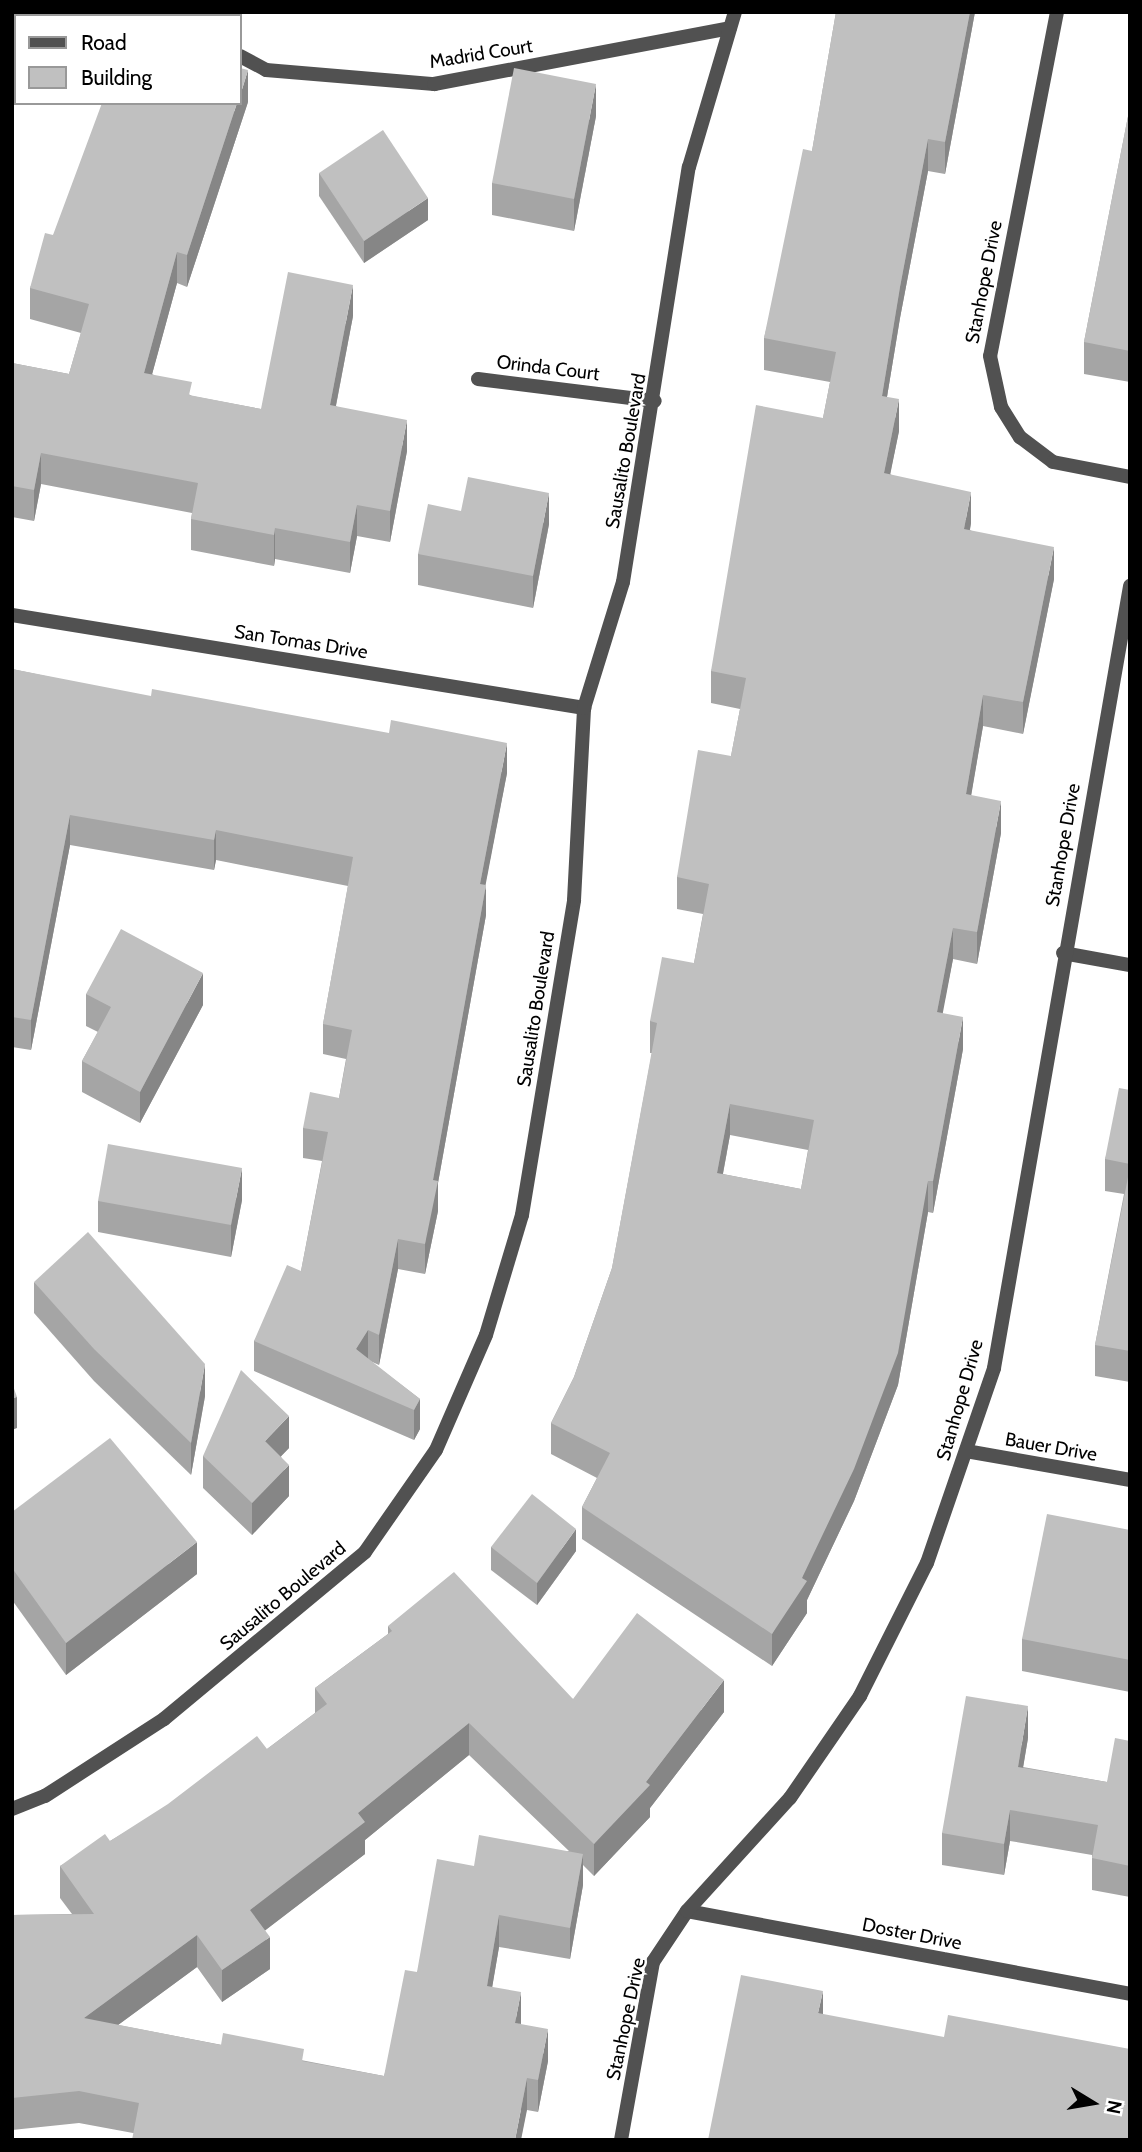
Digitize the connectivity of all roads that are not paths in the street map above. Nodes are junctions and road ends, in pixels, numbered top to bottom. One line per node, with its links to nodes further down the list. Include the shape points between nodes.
1 (735, 12): 3 (street, Sausalito Boulevard)
2 (1057, 12): 7 (street, Stanhope Drive, via 989,355 1001,407 1020,437 1053,462)
3 (730, 28): 4 (street, Madrid Court, via 434,84 266,70); 6 (street, Sausalito Boulevard, via 689,167)
4 (242, 57)
5 (478, 379): 6 (street, Orinda Court)
6 (655, 401): 10 (street, Sausalito Boulevard, via 623,582)
7 (1130, 478)
8 (1130, 586): 11 (street, Stanhope Drive)
9 (12, 615): 10 (street, San Tomas Drive)
10 (583, 708): 15 (street, Sausalito Boulevard, via 574,900 522,1215 486,1335 436,1450 365,1552 164,1719 45,1796)
11 (1063, 953): 12 (street); 13 (street, Stanhope Drive, via 994,1368)
12 (1130, 965)
13 (966, 1451): 14 (street, Bauer Drive); 16 (street, Stanhope Drive, via 927,1563 860,1696 790,1798)
14 (1130, 1480)
15 (12, 1809)
16 (687, 1911): 17 (street, Doster Drive); 18 (street, Stanhope Drive, via 653,1962)
17 (1130, 1994)
18 (621, 2140)

